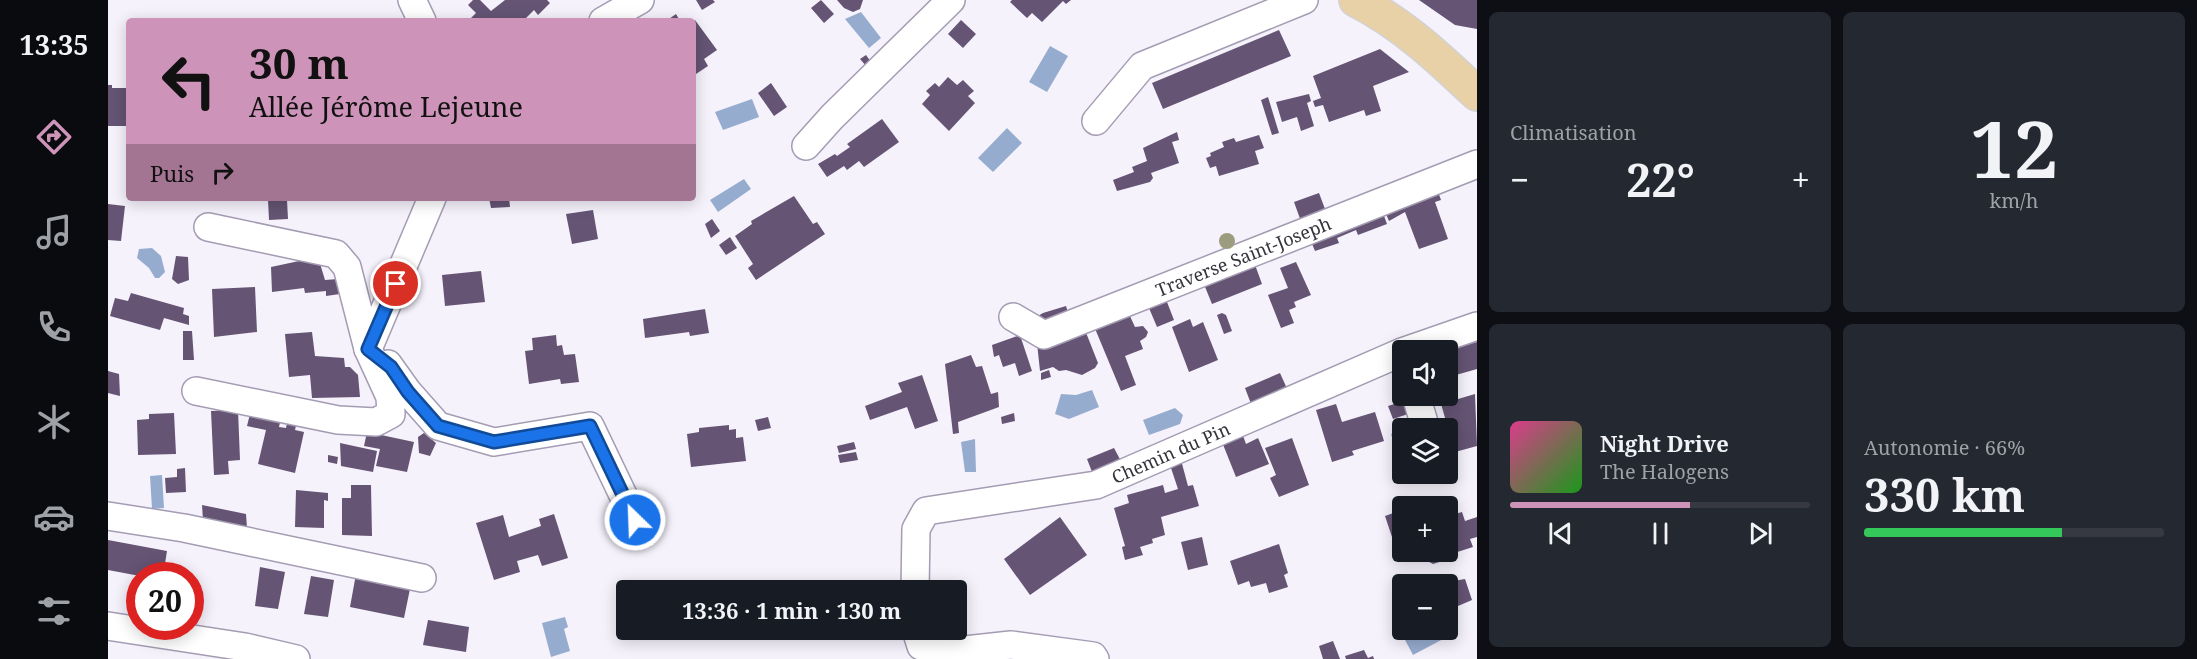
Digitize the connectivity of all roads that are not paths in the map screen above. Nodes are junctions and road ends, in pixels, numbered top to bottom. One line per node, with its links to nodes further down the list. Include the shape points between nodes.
1 (951, 0): 6 (street)
2 (1304, 0): 5 (street, via 1142,66)
3 (1362, 2): 4 (main road, via 1419,41)
4 (1477, 94)
5 (1096, 121)
6 (806, 146)
7 (1477, 164): 10 (street, Traverse Saint-Joseph, via 1044,335)
8 (431, 201): 13 (street)
9 (208, 227): 13 (street, via 336,254 347,267)
10 (1013, 317)
11 (1477, 326): 12 (street, Chemin du Pin)
12 (1437, 340)
13 (368, 349): 15 (street, via 390,397 391,414 376,422 338,420); 17 (street, via 391,367 438,426 494,442 590,426)
14 (1392, 357): 19 (street, Chemin du Pin, via 1096,485 926,511 915,529)
15 (195, 391)
16 (108, 516): 18 (street)
17 (635, 520)
18 (422, 578)
19 (915, 580)
20 (108, 626): 22 (street, via 245,647)
21 (919, 640): 23 (street, via 921,646 937,653 1011,645)
22 (296, 659)
23 (1095, 659)

